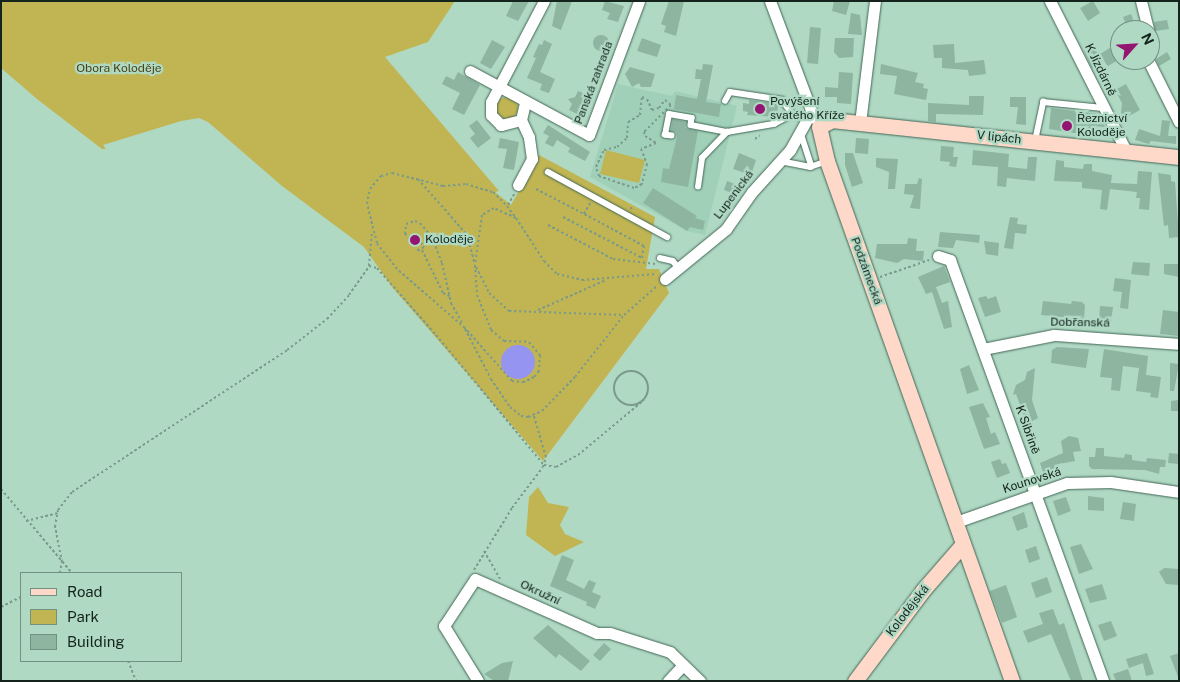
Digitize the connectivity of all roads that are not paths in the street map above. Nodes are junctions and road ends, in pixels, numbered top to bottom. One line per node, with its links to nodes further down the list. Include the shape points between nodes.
1 (544, 1): 10 (street)
2 (639, 1): 12 (street, Panská zahrada, via 589,135)
3 (770, 1): 16 (street, Podzámecká)
4 (875, 1): 18 (street)
5 (1050, 1): 13 (street, K Jízdárně)
6 (1141, 1): 7 (street)
7 (1146, 20)
8 (1153, 70): 17 (street)
9 (470, 71): 10 (street, Panská zahrada)
10 (497, 86): 12 (street, Panská zahrada); 15 (street, via 490,109 495,121 507,126)
11 (725, 101): 14 (lane, via 730,92 782,100)
12 (525, 102): 15 (street)
13 (1103, 108): 21 (lane, via 1043,102); 22 (street, K Jízdárně)
14 (793, 114): 16 (lane); 19 (lane, via 774,124)
15 (521, 120): 27 (street, via 532,159)
16 (809, 121): 18 (street, V lipách); 24 (street, Lupenická, via 790,150); 25 (lane); 25 (street, Podzámecká, via 819,133)
17 (1179, 122)
18 (860, 123): 21 (street, V lipách)
19 (727, 132): 20 (lane, via 691,125 692,118 669,114 664,135); 28 (lane, via 702,158)
20 (672, 136)
21 (1035, 141): 22 (street, V lipách)
22 (1126, 151): 23 (street, V lipách)
23 (1179, 157)
24 (778, 160): 25 (lane); 32 (street, Lupenická, via 726,229)
25 (820, 164): 38 (street, Podzámecká)
26 (548, 172): 29 (lane)
27 (518, 185)
28 (698, 187)
29 (667, 237)
30 (938, 256): 35 (street, K Sibřině, via 950,260)
31 (660, 258): 32 (lane, via 673,261)
32 (679, 269): 33 (street, Lupenická)
33 (665, 279)
34 (1179, 344): 35 (street, Dobřanská, via 1054,335)
35 (982, 349): 37 (street, K Sibřině)
36 (1179, 492): 37 (street, Kounovská, via 1084,481)
37 (1035, 493): 38 (street, Kounovská); 46 (street, K Sibřině)
38 (956, 522): 39 (street, Podzámecká)
39 (964, 544): 44 (street, Kolodějská, via 923,590); 45 (street, Podzámecká)
40 (683, 665): 41 (street, Okružní, via 670,652 610,633 597,633 474,579 444,626); 42 (street); 43 (street, Okružní)
41 (478, 681)
42 (668, 681)
43 (700, 681)
44 (855, 681)
45 (1012, 681)
46 (1104, 681)

